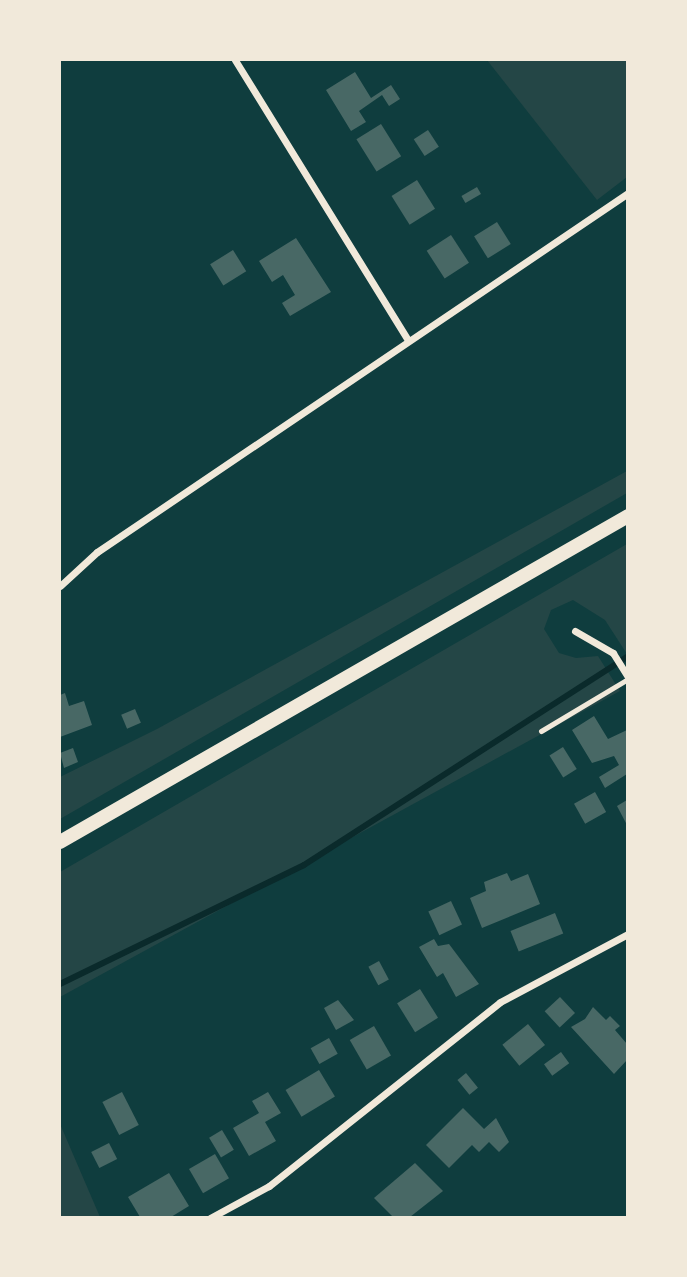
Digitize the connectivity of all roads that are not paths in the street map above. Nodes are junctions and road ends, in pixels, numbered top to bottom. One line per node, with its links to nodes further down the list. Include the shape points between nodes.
1 (235, 60): 3 (street)
2 (628, 193): 3 (street)
3 (407, 340): 5 (street, via 97,552)
4 (628, 516): 9 (main road)
5 (60, 586)
6 (575, 631): 7 (street, via 613,653)
7 (627, 675): 8 (lane)
8 (541, 731)
9 (60, 842)
10 (627, 938): 11 (street, via 499,1002 269,1186)
11 (225, 1209): 12 (street); 13 (lane)
12 (210, 1217)
13 (230, 1217)

